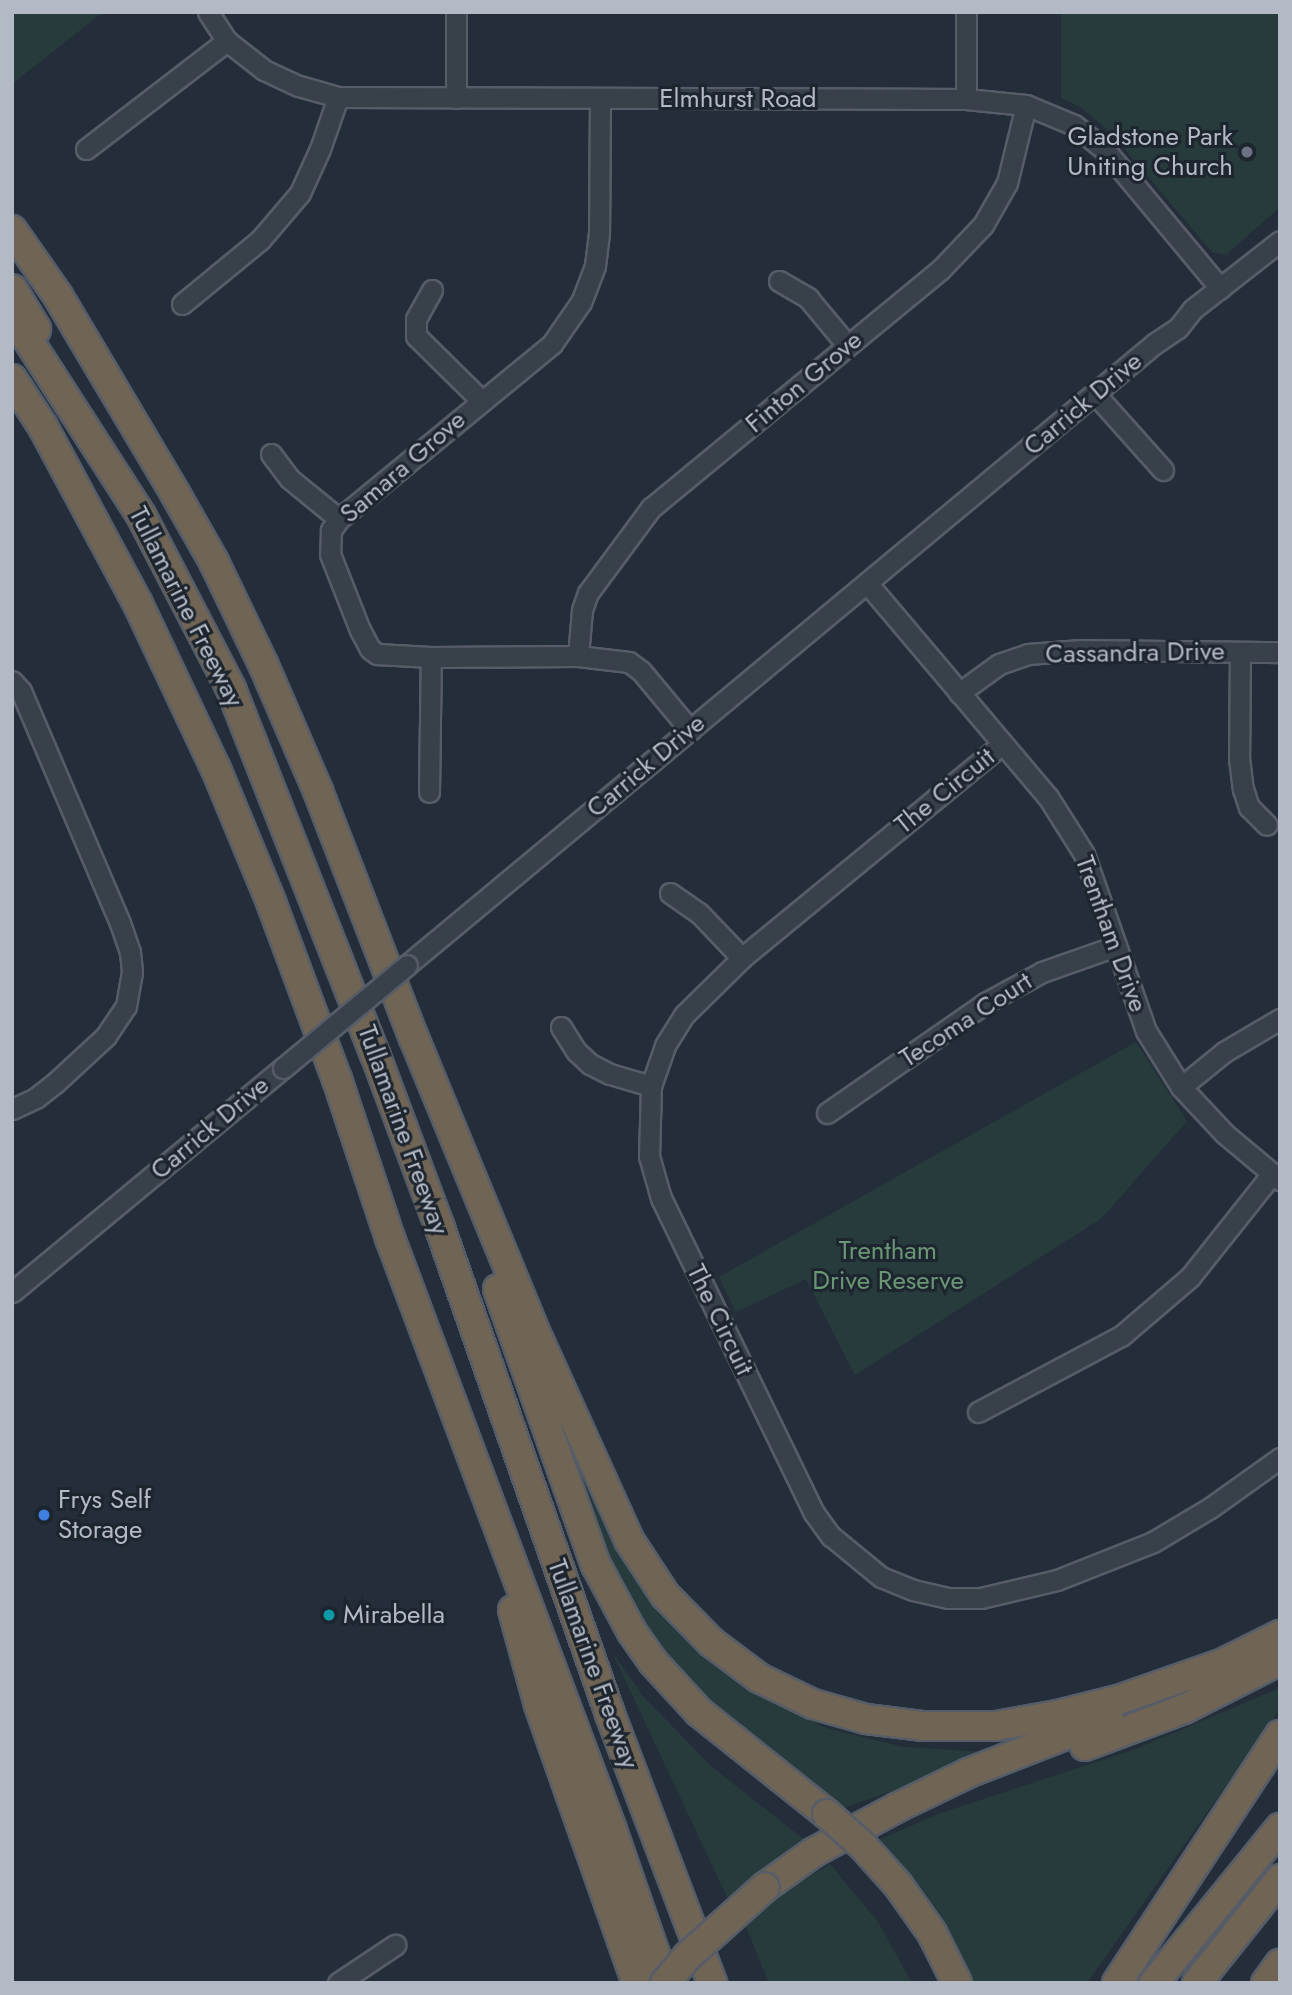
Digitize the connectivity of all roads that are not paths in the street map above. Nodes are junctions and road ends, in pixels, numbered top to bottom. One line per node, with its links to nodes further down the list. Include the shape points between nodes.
1 (208, 12): 4 (street, Elmhurst Road)
2 (456, 12): 6 (street)
3 (966, 12): 8 (street)
4 (226, 41): 5 (street, Elmhurst Road, via 264,70); 10 (street)
5 (338, 97): 6 (street, Elmhurst Road); 17 (street, via 300,193 260,240)
6 (456, 97): 7 (street, Elmhurst Road)
7 (600, 99): 8 (street, Elmhurst Road); 22 (street, Samara Grove, via 599,233 595,266 581,302 552,344)
8 (966, 99): 9 (street, Elmhurst Road)
9 (1026, 105): 14 (street, Elmhurst Road, via 1074,125 1105,150); 19 (street, Finton Grove, via 1007,183 983,225 940,270)
10 (86, 149)
11 (12, 230): 43 (highway, via 118,394 214,562 318,791)
12 (1280, 241): 14 (street, Carrick Drive)
13 (779, 281): 19 (street, via 808,298)
14 (1220, 288): 21 (street, Carrick Drive)
15 (12, 289): 25 (highway)
16 (432, 290): 22 (street, via 416,319 416,336)
17 (182, 304)
18 (12, 316): 25 (highway, Tullamarine Freeway)
19 (847, 345): 30 (street, Finton Grove, via 651,508 589,593 582,610)
20 (12, 379): 49 (highway, Tullamarine Freeway, via 120,569 216,769 295,964)
21 (1095, 394): 24 (street); 27 (street, Carrick Drive)
22 (481, 400): 26 (street, Samara Grove)
23 (271, 454): 26 (street, via 290,479)
24 (1163, 470)
25 (142, 517): 65 (highway, Tullamarine Freeway, via 231,689 345,972 440,1227 610,1714)
26 (339, 519): 31 (street, Samara Grove, via 331,530 330,554 369,649 391,657)
27 (867, 583): 33 (street, Trentham Drive); 34 (street, Carrick Drive)
28 (1240, 652): 29 (street, Cassandra Drive); 33 (street, Cassandra Drive, via 1028,654 999,664); 37 (street, via 1243,789 1249,807)
29 (1280, 652)
30 (578, 656): 31 (street, Samara Grove); 34 (street, Samara Grove, via 629,662)
31 (431, 657): 36 (street)
32 (12, 681): 46 (street, via 21,691 120,923 132,972 125,1006 106,1036 36,1098)
33 (959, 693): 35 (street, Trentham Drive)
34 (690, 730): 50 (street, Carrick Drive, bridge)
35 (1001, 745): 39 (street, Trentham Drive, via 1048,797 1084,854); 40 (street, The Circuit)
36 (429, 792)
37 (1268, 825)
38 (670, 892): 40 (street, via 699,913)
39 (1116, 946): 45 (street, Trentham Drive, via 1146,1031); 47 (street, Tecoma Court, via 1042,972 985,1003)
40 (742, 958): 44 (street, The Circuit, via 684,1015 665,1046)
41 (1280, 1019): 45 (street, via 1224,1052)
42 (561, 1027): 44 (street, via 590,1064)
43 (414, 1038): 55 (highway, via 531,1325 629,1541 666,1595 710,1642 760,1678 813,1704 922,1726 996,1726 1057,1715 1121,1699); 66 (highway, bridge, via 596,1565 632,1632 699,1712 880,1862 917,1909)
44 (651, 1086): 52 (street, The Circuit, via 649,1156 672,1222 814,1513 831,1536 881,1577 948,1598 981,1598 1057,1580 1153,1542)
45 (1181, 1087): 48 (street, Trentham Drive, via 1225,1134)
46 (12, 1109)
47 (827, 1113)
48 (1276, 1177): 51 (street, via 1190,1277 1121,1336)
49 (390, 1238): 63 (highway, via 503,1578 539,1705); 64 (highway, Tullamarine Freeway)
50 (12, 1292)
51 (978, 1412)
52 (1280, 1458)
53 (1280, 1635): 55 (highway)
54 (1280, 1660): 57 (highway, via 1236,1685 1128,1731)
55 (1218, 1665): 57 (highway, via 1164,1694 968,1773)
56 (1280, 1735): 67 (highway)
57 (896, 1808): 64 (highway, bridge, via 814,1852 765,1888 688,1955)
58 (1280, 1828): 68 (highway)
59 (1280, 1879): 69 (highway)
60 (395, 1945): 62 (street)
61 (1280, 1965): 70 (highway)
62 (338, 1983)
63 (637, 1983)
64 (665, 1983)
65 (712, 1983)
66 (957, 1983)
67 (1117, 1983)
68 (1154, 1983)
69 (1197, 1983)
70 (1266, 1983)

